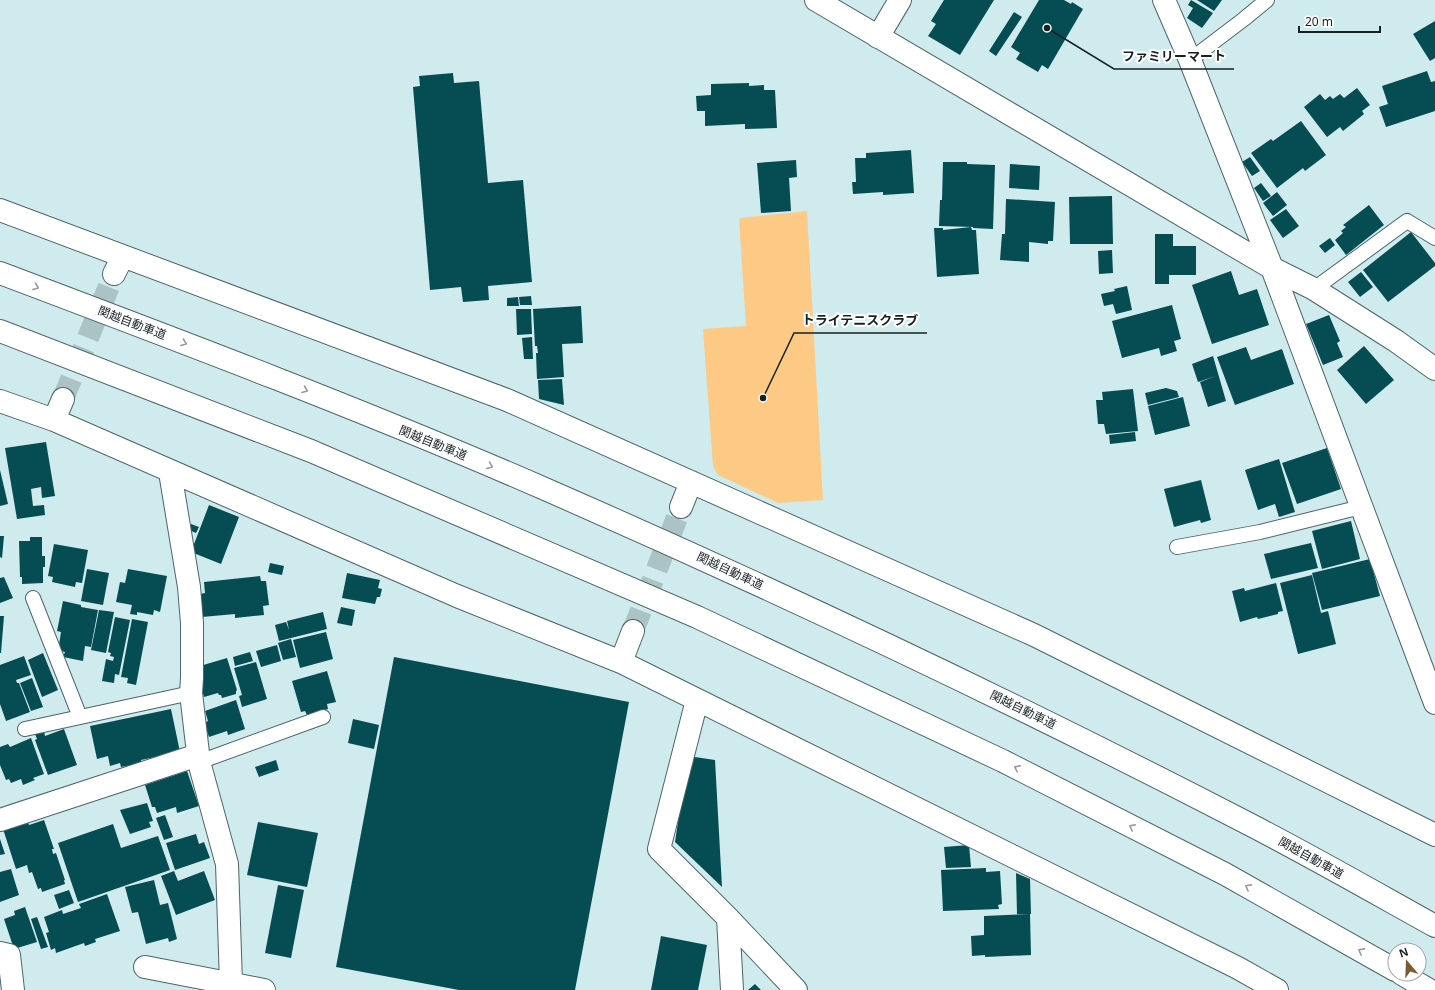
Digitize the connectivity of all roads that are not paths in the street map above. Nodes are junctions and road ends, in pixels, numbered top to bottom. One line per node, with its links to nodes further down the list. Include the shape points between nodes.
1 (816, 0): 5 (main road)
2 (900, 0): 5 (main road)
3 (1267, 0): 6 (lane)
4 (1169, 4): 6 (main road)
5 (878, 37): 9 (main road)
6 (1190, 60): 9 (main road)
7 (0, 210): 18 (main road, via 119,265 507,400)
8 (1435, 238): 11 (lane, via 1407,221)
9 (1272, 268): 11 (main road); 20 (main road)
10 (0, 273): 35 (main road, 関越自動車道, one-way to 35, via 281,380 541,487 726,569 1007,701 1250,824)
11 (1314, 290): 13 (main road, via 1396,341)
12 (0, 331): 37 (main road, one-way to 12, via 1225,874 1003,761 697,617 310,451)
13 (1435, 369)
14 (63, 399): 16 (main road)
15 (0, 401): 16 (main road)
16 (54, 420): 17 (main road)
17 (170, 472): 24 (main road, via 457,596); 25 (main road, via 189,587 192,623)
18 (691, 482): 19 (main road); 33 (main road, via 1034,635)
19 (681, 507)
20 (1361, 507): 21 (lane, via 1260,532); 27 (main road)
21 (1177, 547)
22 (33, 598): 28 (lane)
23 (633, 631): 24 (main road)
24 (621, 662): 26 (main road)
25 (191, 693): 28 (lane); 31 (main road)
26 (697, 700): 34 (main road, via 659,849); 45 (main road, via 1238,968)
27 (1435, 703)
28 (80, 717): 30 (lane)
29 (323, 717): 31 (lane)
30 (25, 729)
31 (198, 759): 32 (main road); 40 (main road, via 227,864)
32 (0, 820)
33 (1435, 835)
34 (728, 918): 43 (main road); 44 (main road)
35 (1435, 926)
36 (0, 953): 41 (main road, via 9,955)
37 (1387, 965)
38 (145, 967): 40 (main road)
39 (1416, 982): 46 (main road)
40 (231, 983): 42 (main road)
41 (13, 990)
42 (264, 990)
43 (732, 990)
44 (796, 990)
45 (1276, 990)
46 (1429, 990)

